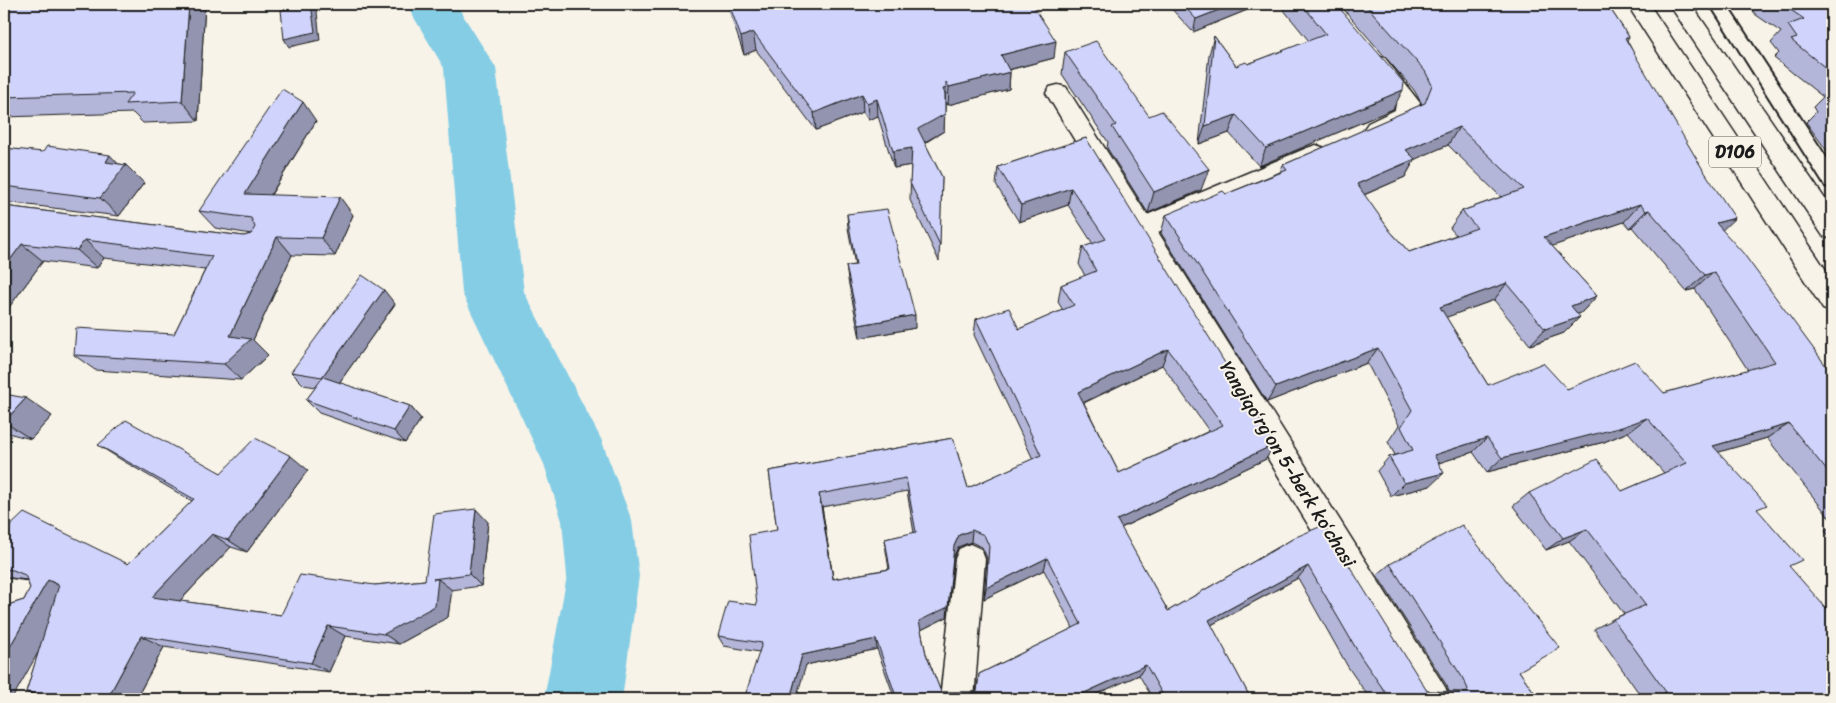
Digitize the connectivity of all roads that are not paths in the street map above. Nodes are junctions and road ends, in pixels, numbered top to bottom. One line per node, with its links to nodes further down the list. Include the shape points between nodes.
1 (1638, 4): 9 (street, D106)
2 (1680, 4): 8 (street, D106)
3 (1718, 4): 6 (lane)
4 (1363, 48): 7 (street, via 1406,97 1406,115)
5 (1058, 93): 7 (street, Yangiqoʻrgʻon 5-berk koʻchasi)
6 (1832, 181)
7 (1143, 228): 14 (street, Yangiqoʻrgʻon 5-berk koʻchasi)
8 (1832, 229)
9 (1832, 301)
10 (970, 559): 13 (street)
11 (4, 593): 12 (street)
12 (37, 598)
13 (957, 699)
14 (1433, 699)

